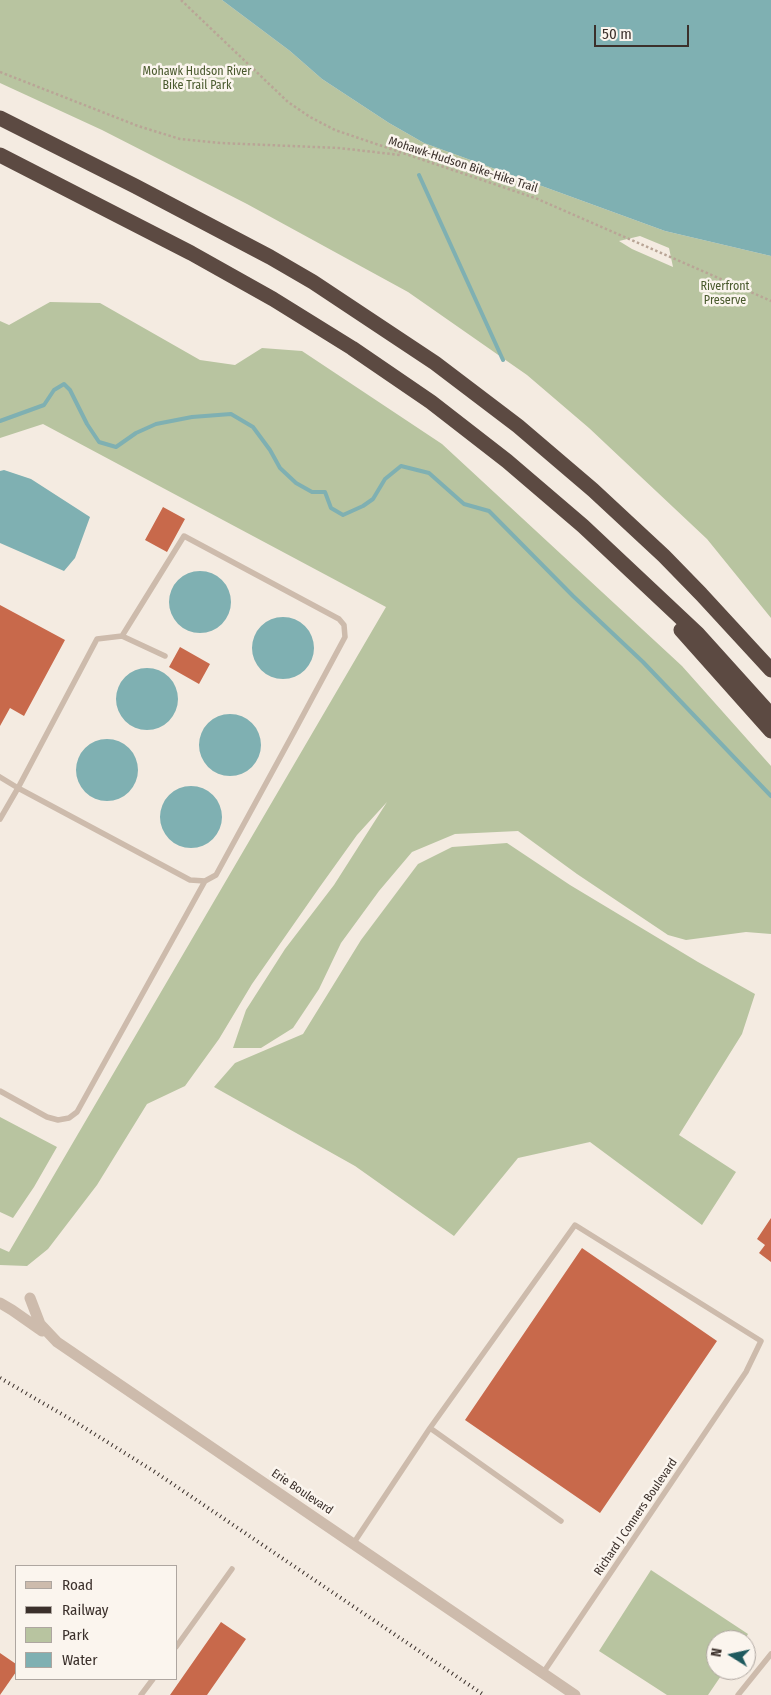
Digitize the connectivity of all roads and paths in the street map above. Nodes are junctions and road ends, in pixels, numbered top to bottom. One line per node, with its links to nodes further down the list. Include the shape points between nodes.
1 (181, 0): 5 (path, Mohawk-Hudson Bike-Hike Trail, via 274,89 310,117 342,133)
2 (0, 72): 5 (path, via 180,139 339,148)
3 (3, 121): 10 (highway, via 136,186 278,262 435,363 518,426 600,497 701,594)
4 (0, 155): 7 (highway, via 233,276 391,374 514,467 583,526)
5 (407, 156): 6 (path, Mohawk-Hudson Bike-Hike Trail, via 535,198)
6 (771, 301)
7 (647, 588): 11 (highway, via 698,634); 12 (highway)
8 (122, 636): 9 (lane); 14 (lane, via 98,639); 16 (lane, via 184,536 339,619 344,625 345,637 308,706 216,875)
9 (165, 656)
10 (771, 670)
11 (771, 715)
12 (771, 732)
13 (0, 777): 14 (lane)
14 (18, 788): 15 (lane); 16 (lane, via 190,880)
15 (0, 819)
16 (205, 881): 17 (lane, via 77,1112 58,1120)
17 (0, 1091)
18 (30, 1298): 20 (street, Erie Boulevard, via 40,1324)
19 (0, 1303): 20 (street)
20 (57, 1342): 23 (street, Erie Boulevard)
21 (430, 1428): 22 (lane); 23 (lane); 27 (lane, Richard J Conners Boulevard, via 574,1225 761,1341 746,1372)
22 (561, 1521)
23 (353, 1544): 27 (street, Erie Boulevard)
24 (232, 1568): 25 (lane)
25 (178, 1643)
26 (771, 1654): 31 (lane)
27 (543, 1674): 30 (street, Erie Boulevard)
28 (152, 1680): 29 (lane)
29 (141, 1695)
30 (575, 1695)
31 (738, 1695)

